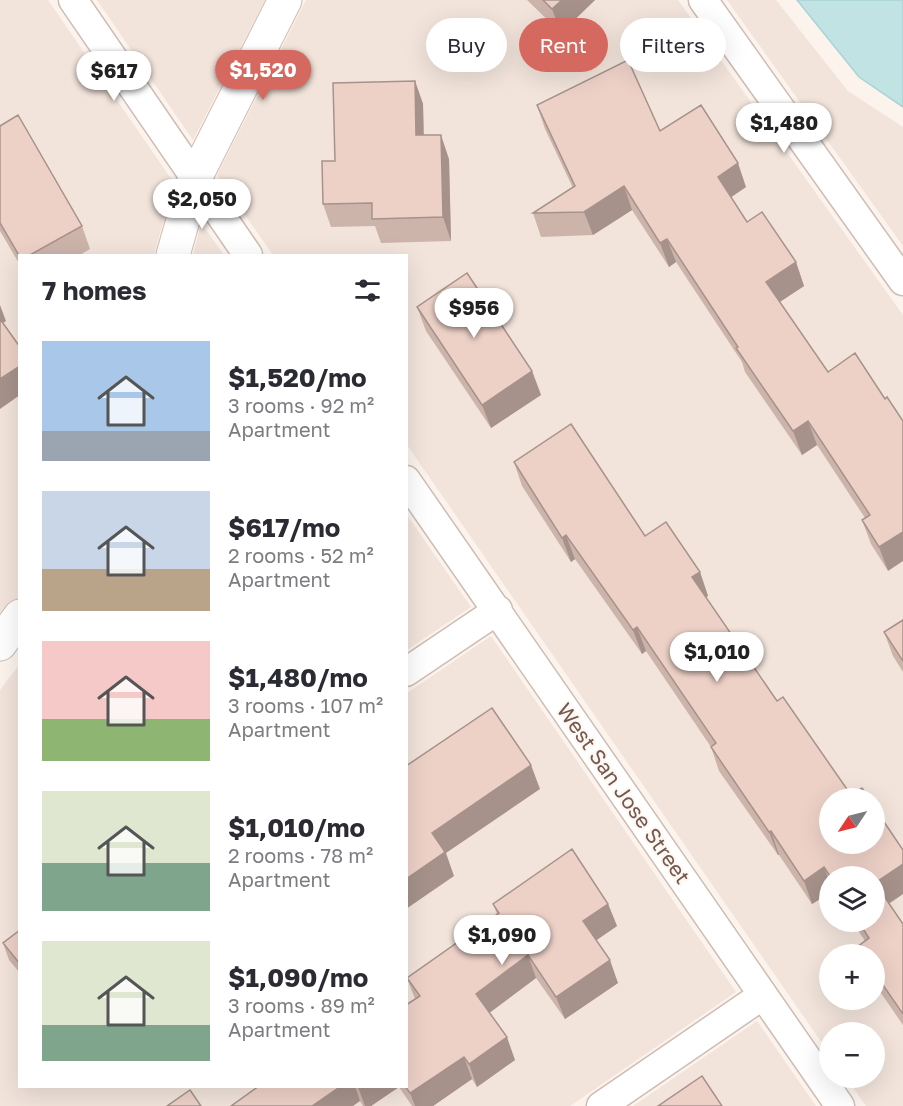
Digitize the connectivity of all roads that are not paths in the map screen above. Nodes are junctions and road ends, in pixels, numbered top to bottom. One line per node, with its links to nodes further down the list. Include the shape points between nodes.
1 (73, 0): 4 (street)
2 (285, 0): 4 (street)
3 (703, 0): 7 (street)
4 (195, 178): 5 (street); 6 (street)
5 (173, 254)
6 (247, 254)
7 (903, 280)
8 (408, 483): 9 (street, West San Jose Street)
9 (498, 610): 12 (street); 13 (street, West San Jose Street)
10 (18, 619): 11 (street)
11 (0, 645)
12 (408, 671)
13 (763, 995): 14 (street); 15 (street, West San Jose Street)
14 (601, 1106)
15 (840, 1106)

